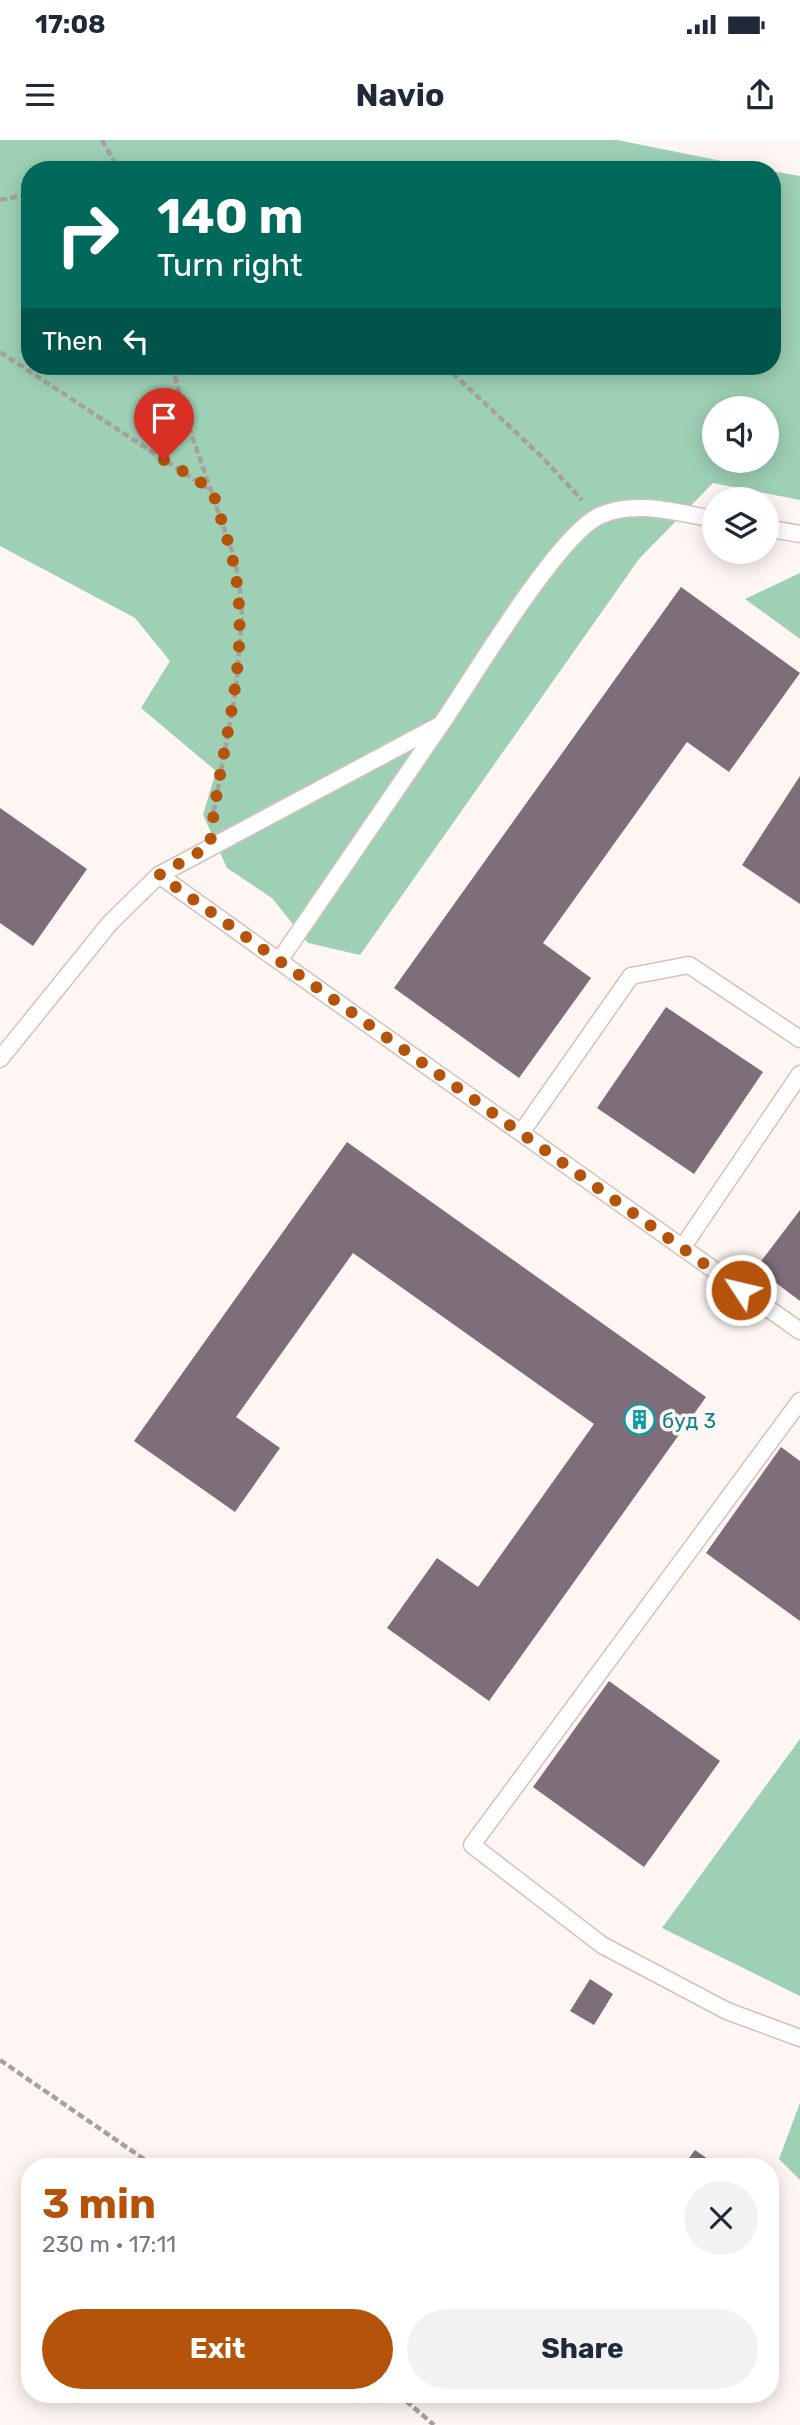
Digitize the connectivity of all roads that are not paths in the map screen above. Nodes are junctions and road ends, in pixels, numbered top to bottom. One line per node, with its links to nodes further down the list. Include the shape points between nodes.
1 (702, 517): 4 (lane, via 636,507 597,517 581,529 545,573)
2 (779, 530): 3 (lane)
3 (800, 534)
4 (442, 724): 5 (lane); 6 (lane)
5 (159, 875): 6 (lane); 8 (lane, via 101,933)
6 (279, 961): 10 (lane)
7 (800, 1039): 10 (lane, via 689,965 631,976)
8 (0, 1059)
9 (800, 1074): 11 (lane)
10 (521, 1133): 11 (lane)
11 (682, 1248): 12 (lane)
12 (800, 1331)
13 (800, 1401): 14 (lane, via 472,1845 602,1945 727,2011)
14 (800, 2038)

